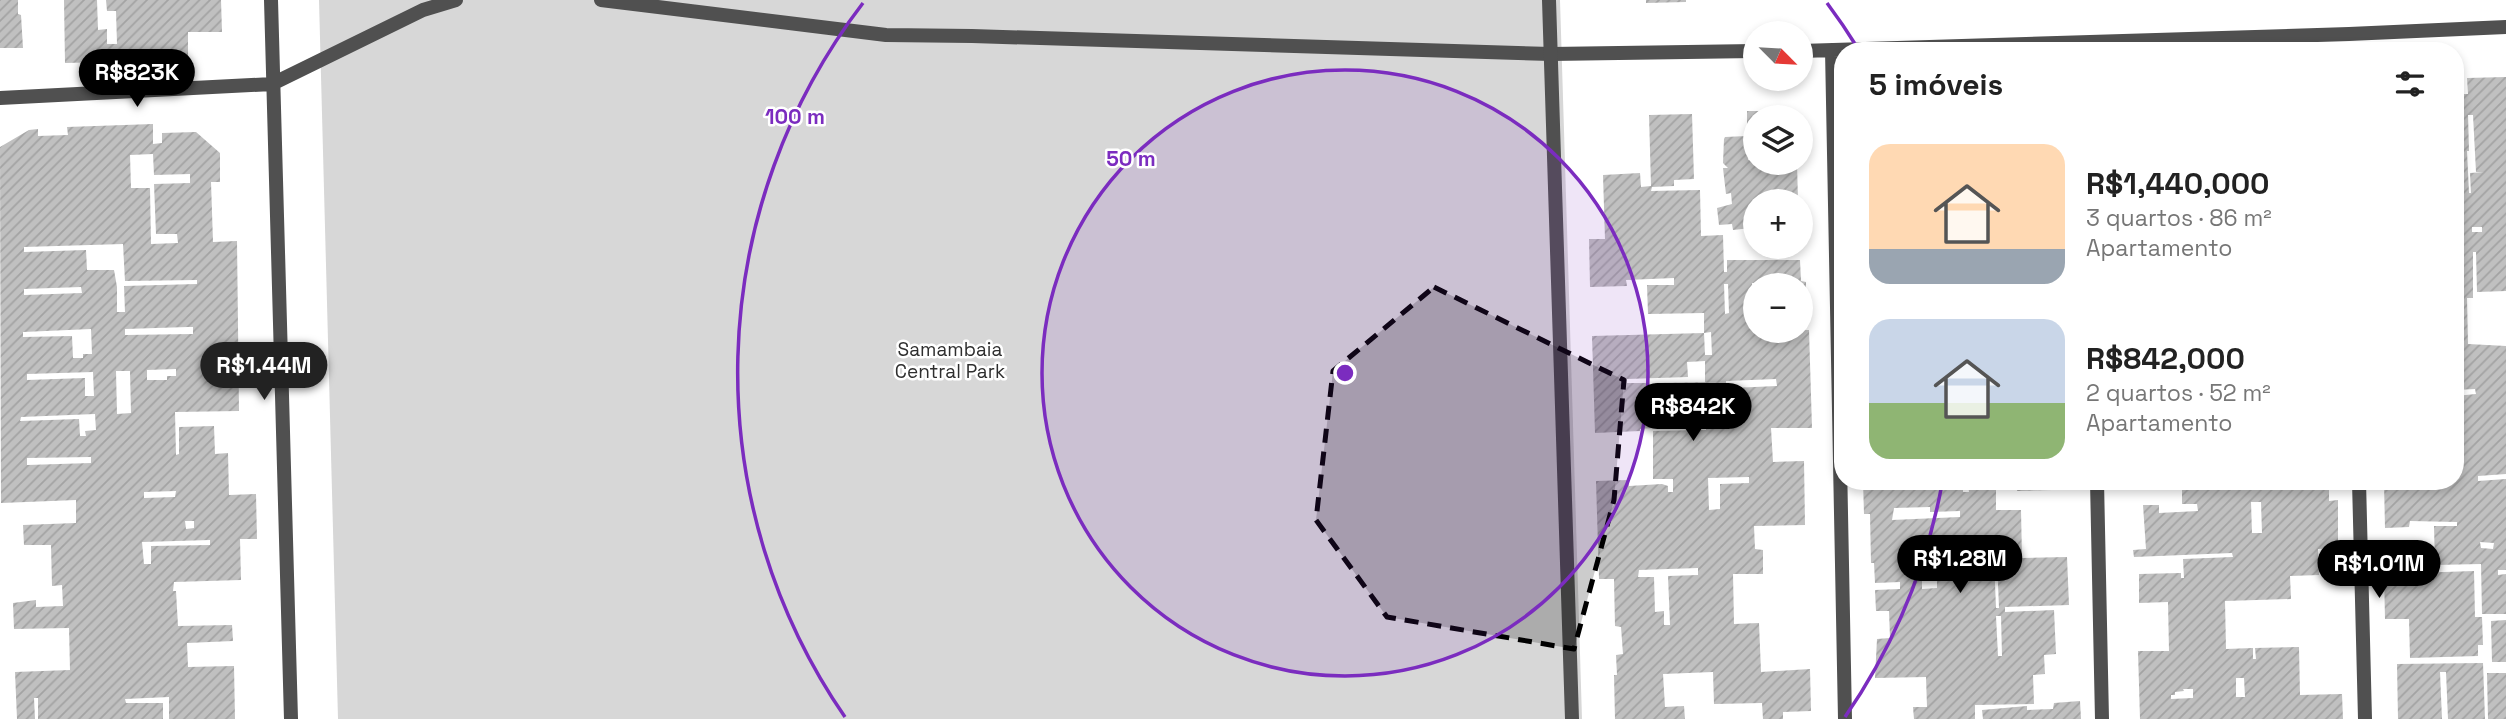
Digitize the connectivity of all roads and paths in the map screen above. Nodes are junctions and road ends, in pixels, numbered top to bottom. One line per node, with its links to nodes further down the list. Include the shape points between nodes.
1 (271, 0): 13 (street)
2 (456, 0): 13 (street, via 423,10)
3 (601, 0): 12 (street, via 886,35)
4 (1549, 0): 12 (street)
5 (2506, 27): 6 (street)
6 (2348, 34): 7 (street); 8 (street)
7 (2188, 42)
8 (2348, 42)
9 (1832, 50): 11 (street); 15 (street)
10 (1743, 51): 12 (street)
11 (1813, 51)
12 (1551, 54): 20 (street)
13 (272, 84): 14 (street); 19 (street)
14 (0, 98)
15 (1834, 153)
16 (1841, 490): 21 (street)
17 (2097, 490): 22 (street)
18 (2359, 490): 23 (street)
19 (291, 719)
20 (1572, 719)
21 (1845, 719)
22 (2102, 719)
23 (2365, 719)

